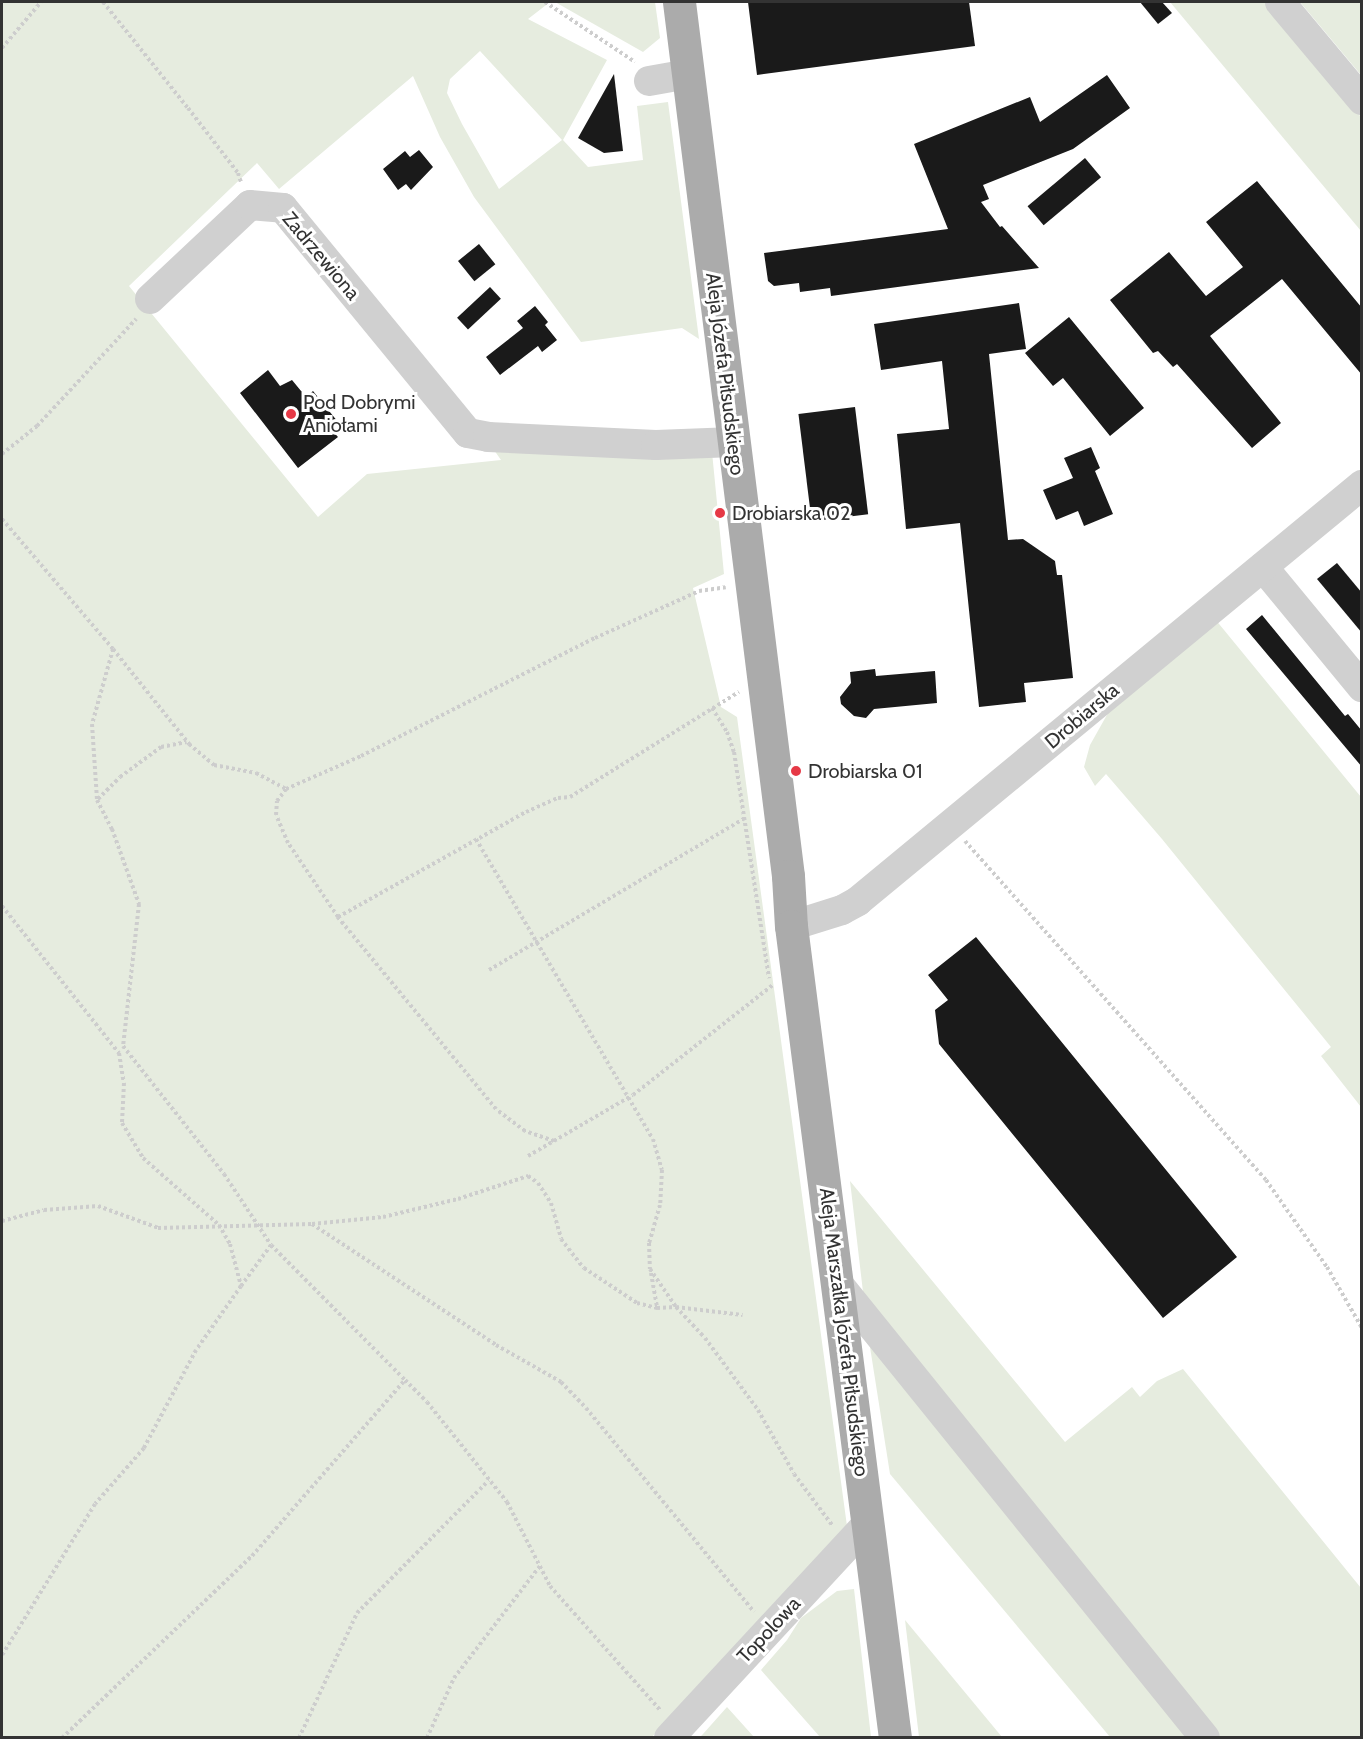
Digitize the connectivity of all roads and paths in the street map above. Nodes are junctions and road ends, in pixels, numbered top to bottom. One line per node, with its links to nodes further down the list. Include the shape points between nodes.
1 (41, 2): 6 (path)
2 (103, 2): 10 (path, via 238,173)
3 (545, 2): 8 (path, via 651,72)
4 (679, 2): 7 (main road, Aleja Józefa Piłsudskiego)
5 (1280, 2): 9 (street)
6 (2, 48)
7 (688, 74): 8 (street); 14 (main road, Aleja Józefa Piłsudskiego)
8 (649, 81)
9 (1362, 100)
10 (250, 206): 12 (street); 13 (street, Zadrzewiona, via 283,208)
11 (345, 262): 13 (street)
12 (150, 299): 15 (path, via 138,317 37,426)
13 (478, 435): 14 (street, via 656,445)
14 (734, 441): 19 (main road, Aleja Józefa Piłsudskiego)
15 (2, 454)
16 (1362, 485): 18 (street, Drobiarska)
17 (2, 519): 20 (path)
18 (1263, 567): 21 (street); 28 (street, Drobiarska)
19 (751, 584): 25 (path, via 694,593); 32 (main road, Aleja Józefa Piłsudskiego)
20 (113, 649): 24 (path); 26 (path, via 92,724)
21 (1362, 687)
22 (745, 688): 23 (path)
23 (712, 708): 27 (path, via 732,745); 29 (path, via 570,797 536,807)
24 (187, 742): 25 (path, via 214,765 256,773); 26 (path, via 161,747 120,777)
25 (286, 789): 31 (path, via 276,805 281,829)
26 (98, 800): 43 (path, via 139,903 123,1046 225,1174)
27 (745, 818): 33 (path); 36 (path)
28 (951, 825): 32 (street, Drobiarska, via 858,901); 51 (path, via 1266,1180 1327,1267)
29 (477, 839): 31 (path); 33 (path)
30 (2, 906): 42 (path, via 118,1053 124,1083 122,1123 143,1158)
31 (338, 917): 38 (path, via 496,1109 525,1131)
32 (791, 926): 46 (main road, Aleja Marszałka Józefa Piłsudskiego)
33 (536, 941): 34 (path); 37 (path)
34 (489, 970)
35 (777, 978): 36 (path)
36 (770, 988): 37 (path)
37 (628, 1098): 38 (path); 45 (path, via 653,1139 662,1170 660,1205 649,1243)
38 (554, 1141): 39 (path)
39 (528, 1156)
40 (2, 1221): 42 (path, via 44,1210 98,1206 158,1228)
41 (312, 1224): 43 (path); 49 (path, via 382,1217 458,1199 528,1176 538,1183 551,1203 561,1239 584,1268 637,1303); 56 (path, via 496,1345 561,1382)
42 (219, 1225): 43 (path); 47 (path, via 230,1244)
43 (260, 1225): 44 (path)
44 (271, 1245): 47 (path); 52 (path)
45 (650, 1269): 48 (path); 49 (path)
46 (839, 1285): 54 (main road, Aleja Marszałka Józefa Piłsudskiego); 63 (street)
47 (241, 1286): 57 (path, via 196,1350 144,1448 96,1504)
48 (676, 1307): 49 (path); 50 (path); 54 (path, via 705,1338 758,1410 794,1474)
49 (657, 1308)
50 (743, 1315)
51 (1362, 1328)
52 (405, 1380): 53 (path); 59 (path, via 252,1556)
53 (489, 1480): 55 (path, via 507,1503); 60 (path, via 357,1613)
54 (857, 1534): 56 (street, Topolowa); 62 (main road, Aleja Marszałka Józefa Piłsudskiego)
55 (540, 1566): 58 (path, via 550,1586); 61 (path, via 454,1678)
56 (769, 1630): 58 (street, Topolowa)
57 (2, 1655)
58 (673, 1733)
59 (63, 1737)
60 (299, 1737)
61 (427, 1737)
62 (895, 1737)
63 (1205, 1737)

